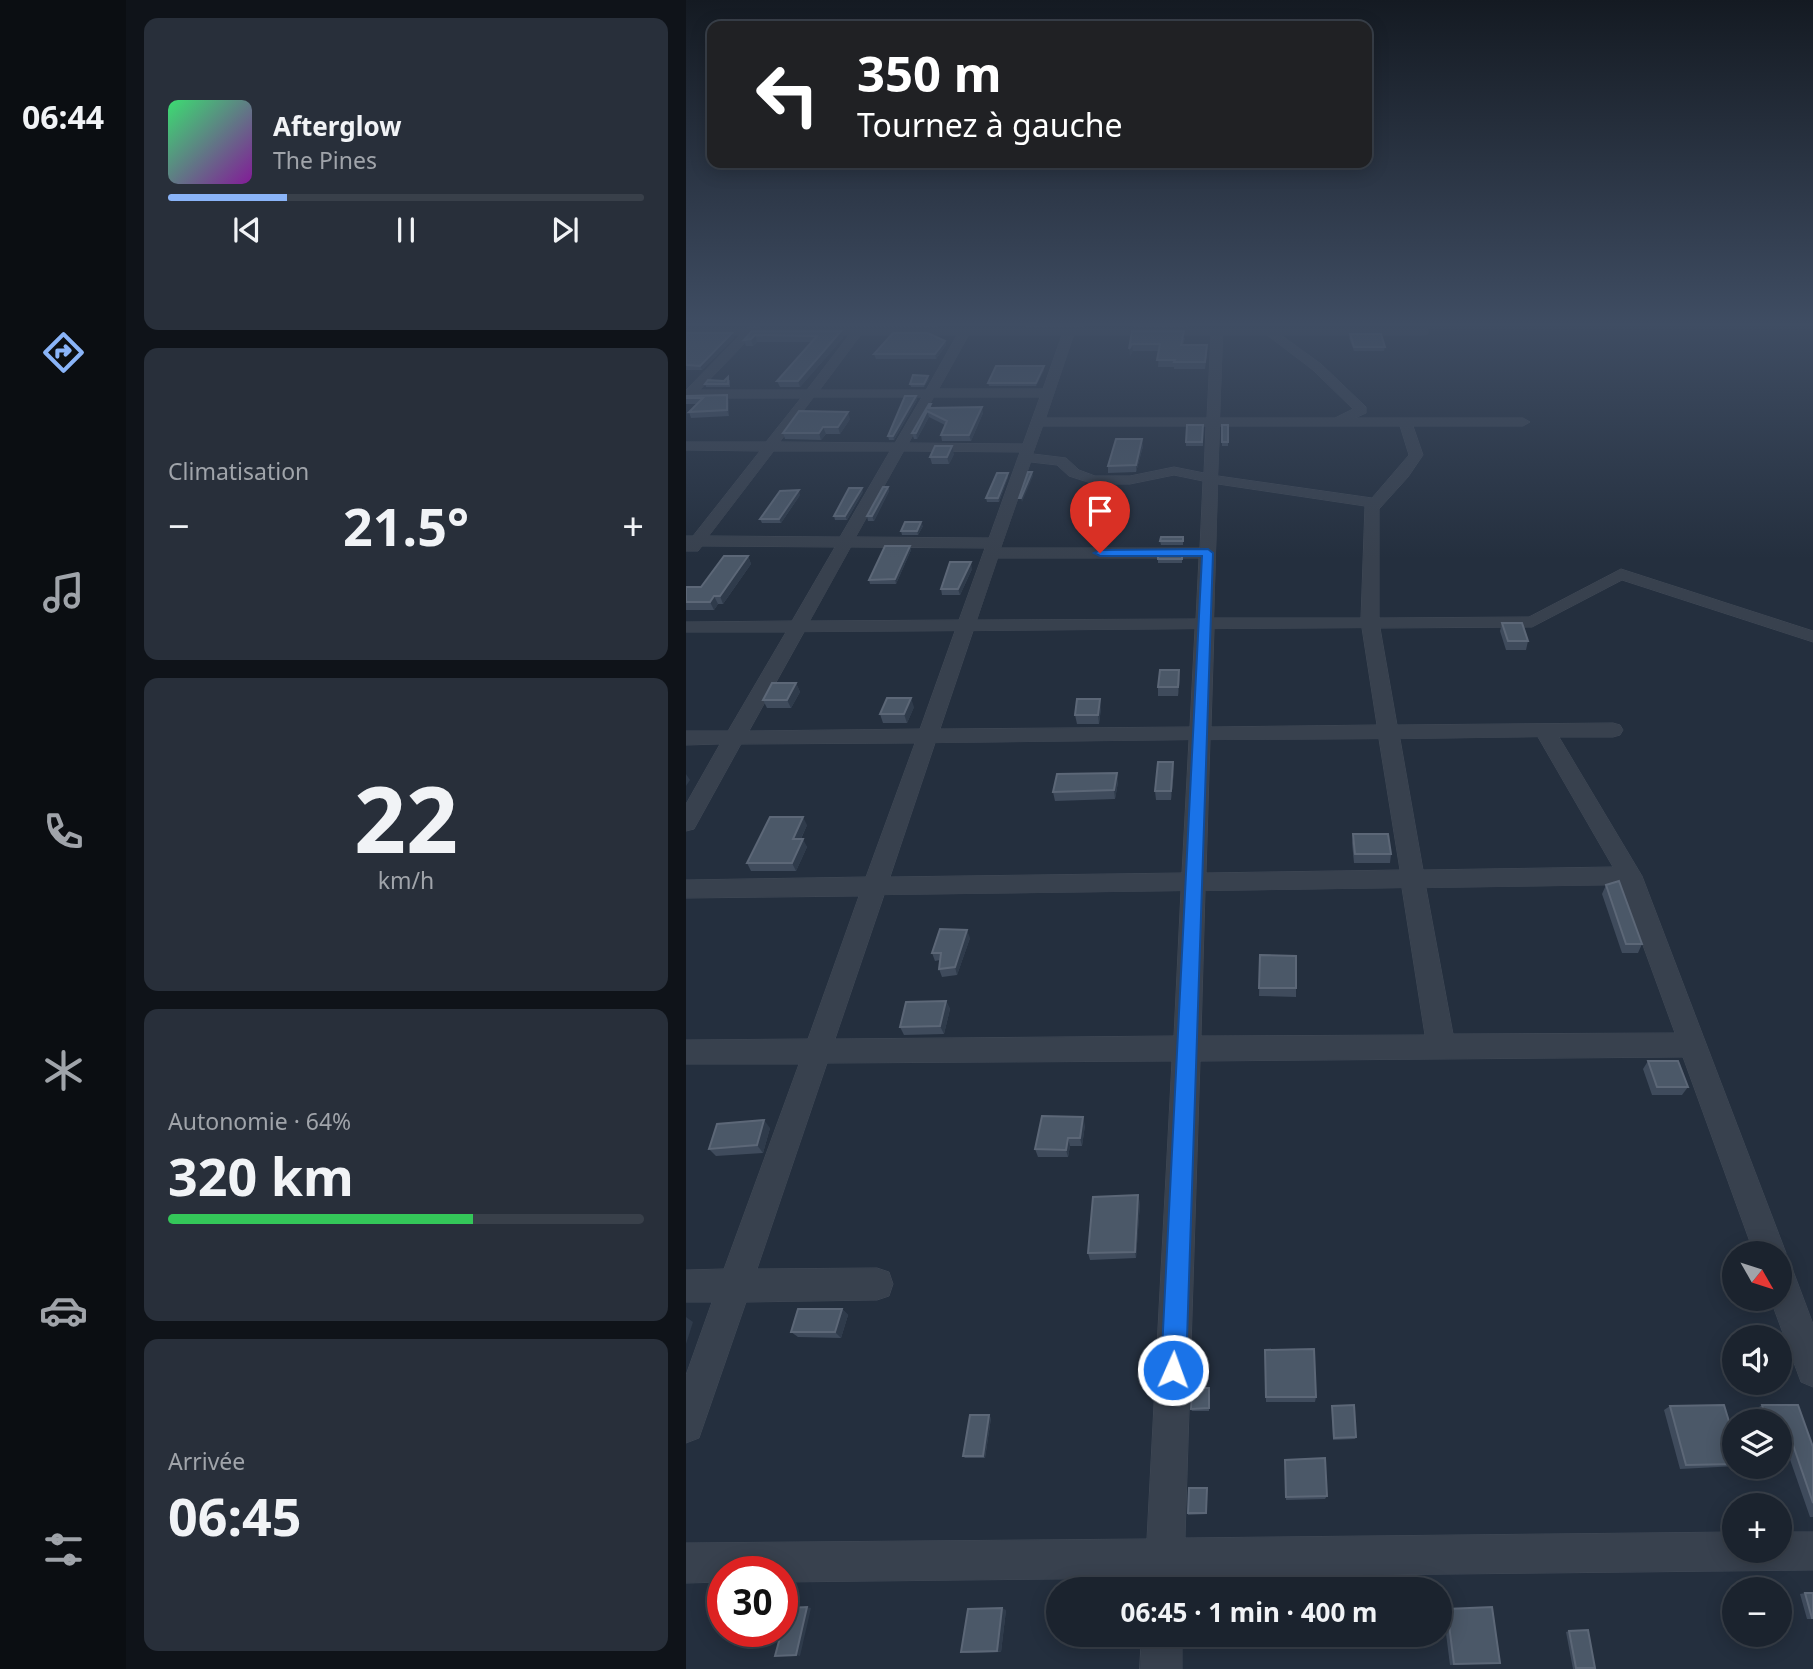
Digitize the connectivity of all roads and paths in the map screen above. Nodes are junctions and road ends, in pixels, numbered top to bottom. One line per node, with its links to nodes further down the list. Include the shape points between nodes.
1 (803, 403): 12 (street)
2 (925, 403): 13 (street)
3 (1045, 403): 6 (street)
4 (1214, 403): 7 (street)
5 (1354, 403): 8 (street, via 1362,410)
6 (1038, 422): 7 (street); 14 (street)
7 (1213, 422): 8 (street); 15 (street)
8 (1337, 422): 9 (street)
9 (1405, 422): 10 (street); 16 (street, via 1416,455)
10 (1523, 422)
11 (686, 446): 12 (street)
12 (770, 447): 13 (street); 17 (street)
13 (900, 447): 14 (street); 18 (street)
14 (1027, 453): 15 (street, via 1061,461 1074,473 1094,480 1130,480 1174,471); 19 (street)
15 (1211, 477): 16 (street); 20 (street)
16 (1376, 503): 22 (street, via 1371,508)
17 (692, 541): 18 (street); 21 (street)
18 (846, 542): 19 (street); 25 (street)
19 (994, 548): 20 (street); 24 (street)
20 (1208, 553): 23 (street)
21 (686, 556)
22 (1370, 623): 23 (street); 27 (street, via 1532,622 1621,574); 30 (street)
23 (1205, 624): 24 (street); 31 (street)
24 (967, 625): 25 (street); 32 (street)
25 (797, 626): 26 (street); 34 (street)
26 (686, 627)
27 (1813, 637)
28 (1545, 730): 29 (street); 30 (street); 36 (street)
29 (1613, 730)
30 (1388, 732): 31 (street); 37 (street)
31 (1200, 734): 32 (street); 38 (street)
32 (928, 736): 34 (street); 39 (street)
33 (686, 738): 34 (street)
34 (734, 738): 35 (street)
35 (686, 823)
36 (1630, 876): 37 (street); 41 (street)
37 (1413, 878): 38 (street); 42 (street)
38 (1194, 882): 39 (street); 43 (street)
39 (875, 886): 40 (street); 44 (street)
40 (686, 889)
41 (1693, 1045): 42 (street); 46 (street)
42 (1441, 1047): 43 (street)
43 (1187, 1049): 44 (street); 55 (street)
44 (817, 1051): 45 (street); 49 (street)
45 (686, 1052)
46 (1766, 1241)
47 (877, 1284): 49 (street)
48 (686, 1286): 49 (street)
49 (735, 1286): 52 (street)
50 (1791, 1311): 51 (street)
51 (1813, 1370)
52 (686, 1425)
53 (1813, 1551): 55 (street)
54 (686, 1563): 55 (street)
55 (1165, 1573)
56 (1162, 1647): 57 (street)
57 (1161, 1669)

